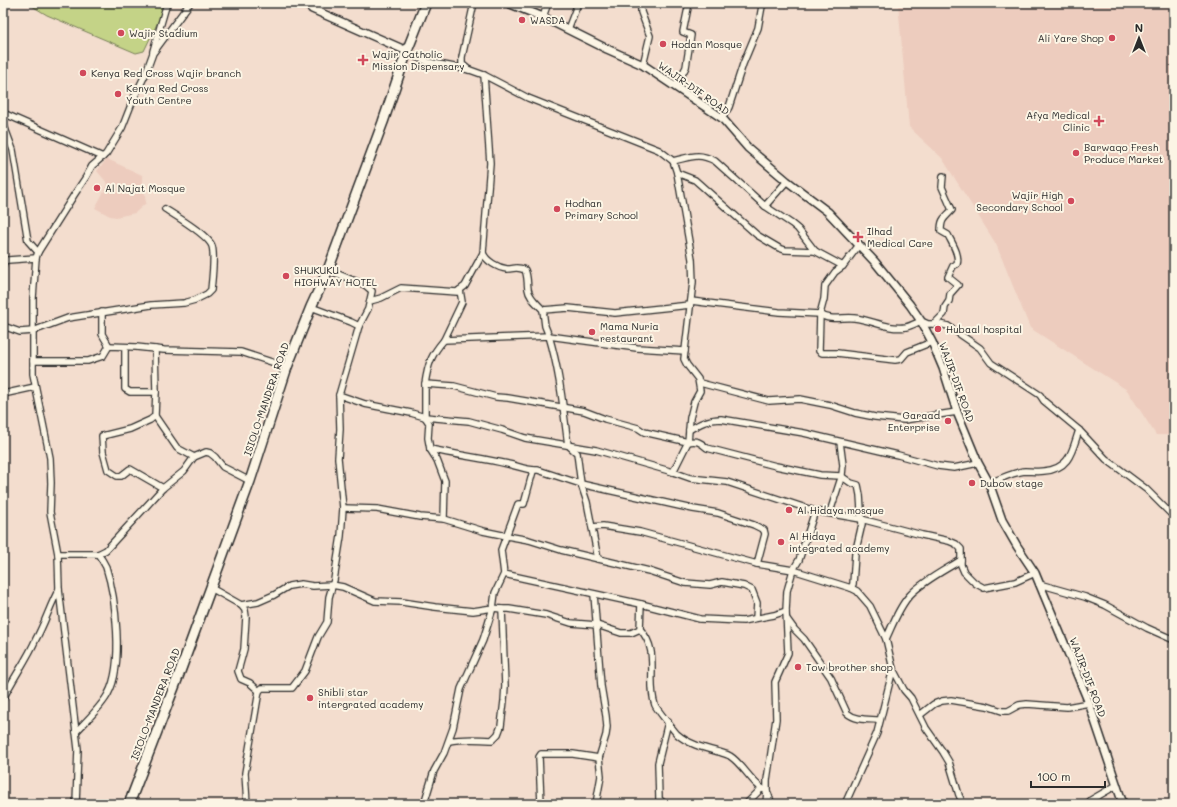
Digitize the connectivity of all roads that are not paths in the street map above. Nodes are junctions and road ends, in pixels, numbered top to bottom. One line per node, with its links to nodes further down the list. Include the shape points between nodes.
1 (167, 3): 17 (street)
2 (190, 3): 17 (street)
3 (300, 3): 13 (street)
4 (426, 3): 16 (highway, ISIOLO-MANDERA ROAD)
5 (474, 3): 19 (street, via 462,57 462,64)
6 (508, 3): 12 (main road, WAJIR-DIF ROAD)
7 (548, 3): 14 (street)
8 (578, 3): 15 (street)
9 (641, 3): 18 (street, via 641,12 650,36)
10 (689, 3): 21 (street, via 683,32 691,35 687,62)
11 (763, 4): 23 (street, via 758,28 729,107)
12 (519, 5): 14 (main road, WAJIR-DIF ROAD)
13 (311, 6): 16 (main road)
14 (543, 17): 15 (main road, WAJIR-DIF ROAD)
15 (568, 29): 18 (main road, WAJIR-DIF ROAD)
16 (407, 52): 19 (street, via 428,62); 39 (highway, ISIOLO-MANDERA ROAD)
17 (152, 53): 25 (street, via 122,128)
18 (643, 65): 21 (main road, WAJIR-DIF ROAD)
19 (470, 70): 20 (street)
20 (484, 75): 26 (street, via 528,98 659,150); 35 (street, via 490,163)
21 (676, 86): 23 (main road, WAJIR-DIF ROAD)
22 (3, 113): 25 (street)
23 (722, 118): 29 (main road, WAJIR-DIF ROAD, via 748,148)
24 (3, 123): 34 (street, via 13,150 28,241)
25 (103, 157): 34 (street, via 92,166)
26 (673, 161): 27 (street); 30 (street, via 706,156 715,161)
27 (677, 173): 33 (street, via 695,180 757,235 779,248); 42 (street, via 692,259 693,282)
28 (943, 176): 48 (street, via 942,187 952,210 944,217 941,231 948,235 958,260 948,277 958,285 950,294 944,314)
29 (786, 181): 30 (street); 32 (main road, WAJIR-DIF ROAD, via 828,212)
30 (765, 206): 33 (street, via 792,224)
31 (165, 209): 45 (street, via 201,234 212,246 211,290 195,300 184,303)
32 (859, 245): 38 (street); 47 (main road, WAJIR-DIF ROAD, via 897,288)
33 (815, 251): 38 (street)
34 (38, 252): 36 (street)
35 (483, 253): 40 (street, via 465,286); 44 (street, via 487,260 498,267 519,267 525,270 528,291)
36 (36, 258): 37 (street, via 8,260); 51 (street)
37 (3, 265)
38 (843, 266): 46 (street, via 825,286)
39 (328, 270): 41 (street, via 365,285 372,291); 43 (highway, ISIOLO-MANDERA ROAD)
40 (460, 290): 41 (street, via 453,292 401,288); 53 (street, via 462,302)
41 (370, 301): 50 (street)
42 (690, 303): 44 (street, via 615,313 568,308); 46 (street); 58 (street)
43 (310, 307): 50 (street); 60 (highway, ISIOLO-MANDERA ROAD)
44 (543, 310): 52 (street)
45 (102, 312): 51 (street, via 68,318); 55 (street, via 102,334)
46 (820, 314): 47 (street, via 826,318 855,318 885,326 907,327); 54 (street, via 819,350 822,353 895,360 901,359 906,352)
47 (921, 321): 48 (street); 54 (main road, WAJIR-DIF ROAD)
48 (934, 324): 72 (street, via 948,326 964,336 980,348 990,363 1040,395)
49 (3, 326): 51 (street, via 20,332)
50 (358, 326): 66 (street)
51 (33, 331): 59 (street)
52 (549, 336): 53 (street); 58 (street, via 637,348); 67 (street, via 560,378)
53 (444, 340): 62 (street, via 430,360)
54 (932, 342): 68 (main road, WAJIR-DIF ROAD)
55 (109, 346): 56 (street); 59 (street, via 103,356 88,361)
56 (125, 347): 57 (street); 64 (street, via 125,389 130,392)
57 (155, 349): 60 (street, via 241,352); 64 (street)
58 (685, 351): 61 (street, via 684,359 687,366)
59 (33, 361): 63 (street)
60 (287, 367): 82 (highway, ISIOLO-MANDERA ROAD)
61 (700, 383): 68 (street, via 769,401 800,399 876,417 904,420); 71 (street)
62 (426, 384): 67 (street, via 454,386 496,397); 70 (street)
63 (35, 387): 65 (street); 94 (street, via 50,458 50,512)
64 (156, 392): 69 (street)
65 (3, 394)
66 (339, 395): 70 (street, via 365,404); 86 (street, via 338,458)
67 (563, 408): 73 (street, via 584,411 644,432); 75 (street)
68 (957, 412): 78 (main road, WAJIR-DIF ROAD)
69 (155, 416): 77 (street, via 177,448); 85 (street, via 130,429 102,436 102,452 108,470 117,476 130,470)
70 (426, 417): 75 (street, via 469,421 525,438); 76 (street, via 429,423)
71 (688, 430): 73 (street); 74 (street, via 708,420 721,419 804,433)
72 (1079, 430): 83 (street, via 1064,465 1055,470 1042,472 1024,471); 89 (street, via 1106,459 1146,489)
73 (688, 442): 80 (street); 81 (street, via 700,442 707,448 776,466 820,475)
74 (840, 442): 78 (street, via 938,466 954,468); 81 (street, via 843,465)
75 (568, 445): 80 (street, via 596,450); 84 (street, via 577,453)
76 (430, 449): 79 (street); 90 (street, via 445,481)
77 (194, 457): 82 (street, via 210,453 223,467); 85 (street, via 184,471)
78 (978, 463): 83 (main road, WAJIR-DIF ROAD)
79 (533, 471): 84 (street, via 538,470); 93 (street, via 524,504 518,504)
80 (673, 472): 87 (street, via 690,478 728,482)
81 (841, 476): 88 (street); 91 (street, via 858,485)
82 (250, 481): 105 (highway, ISIOLO-MANDERA ROAD)
83 (989, 483): 100 (main road, WAJIR-DIF ROAD, via 1002,520)
84 (581, 484): 92 (street); 98 (street, via 693,510 718,513 754,525 764,530 765,534)
85 (163, 488): 95 (street, via 106,550)
86 (344, 508): 90 (street, via 377,509 420,518); 103 (street)
87 (814, 510): 88 (street); 99 (street)
88 (830, 512): 91 (street)
89 (1174, 518)
90 (444, 519): 93 (street)
91 (861, 519): 97 (street, via 956,544 961,549); 106 (street)
92 (592, 526): 96 (street); 98 (street, via 640,532)
93 (507, 536): 96 (street); 101 (street, via 501,550)
94 (58, 554): 95 (street); 104 (street)
95 (98, 554): 126 (street, via 105,566 114,603 117,654 108,694)
96 (598, 559): 113 (street, via 685,583 710,585 722,582 744,586 752,590 757,602)
97 (961, 560): 100 (street, via 964,572 984,588 1015,582); 117 (street, via 910,595 900,609)
98 (757, 564): 99 (street)
99 (793, 570): 106 (street); 112 (street, via 787,592)
100 (1035, 573): 102 (main road, WAJIR-DIF ROAD)
101 (504, 574): 107 (street); 110 (street, via 495,593)
102 (1039, 584): 118 (street, via 1105,605); 122 (main road, WAJIR-DIF ROAD)
103 (332, 585): 109 (street, via 289,586 258,602); 110 (street, via 375,601 473,611); 120 (street, via 327,622 318,637 305,671 292,688 262,688)
104 (60, 588): 121 (street, via 36,641); 126 (street)
105 (211, 588): 109 (street); 133 (highway, ISIOLO-MANDERA ROAD)
106 (851, 588): 117 (street, via 870,606)
107 (594, 594): 108 (street); 115 (street)
108 (641, 604): 113 (street, via 700,619 743,621); 116 (street)
109 (241, 605): 120 (street, via 246,617 244,649 238,671 241,679)
110 (493, 608): 111 (street); 127 (street, via 483,640 461,689)
111 (502, 609): 115 (street, via 546,615 571,623); 127 (street, via 505,686 498,734 492,740)
112 (786, 611): 113 (street); 114 (street)
113 (756, 618)
114 (786, 619): 124 (street, via 804,638 831,678 847,713 858,719); 131 (street, via 788,653 775,682 776,719)
115 (597, 625): 116 (street, via 621,633 631,633); 128 (street, via 607,727)
116 (640, 629): 125 (street, via 651,648 655,705)
117 (886, 639): 119 (street)
118 (1174, 640)
119 (893, 669): 123 (street); 124 (street)
120 (259, 691): 134 (street, via 245,773)
121 (3, 699)
122 (1089, 703): 123 (street, via 1067,707 1026,704 1002,711 951,700 934,704); 129 (main road, WAJIR-DIF ROAD)
123 (920, 714): 143 (street, via 948,762)
124 (880, 720): 142 (street, via 877,733)
125 (668, 722): 130 (street, via 676,734 690,743 730,755); 138 (street, via 658,763 658,795)
126 (76, 732): 132 (street)
127 (449, 742): 135 (street, via 434,771)
128 (599, 758): 136 (street, via 573,754 541,754); 137 (street, via 602,776)
129 (1117, 785): 144 (street); 145 (main road, WAJIR-DIF ROAD)
130 (761, 789): 131 (street); 139 (street)
131 (767, 791): 140 (street); 141 (street, via 771,802)
132 (76, 804)
133 (128, 804)
134 (247, 804)
135 (424, 804)
136 (541, 804)
137 (596, 804)
138 (666, 804)
139 (746, 804)
140 (766, 804)
141 (775, 804)
142 (845, 804)
143 (963, 804)
144 (1087, 804)
145 (1123, 804)

